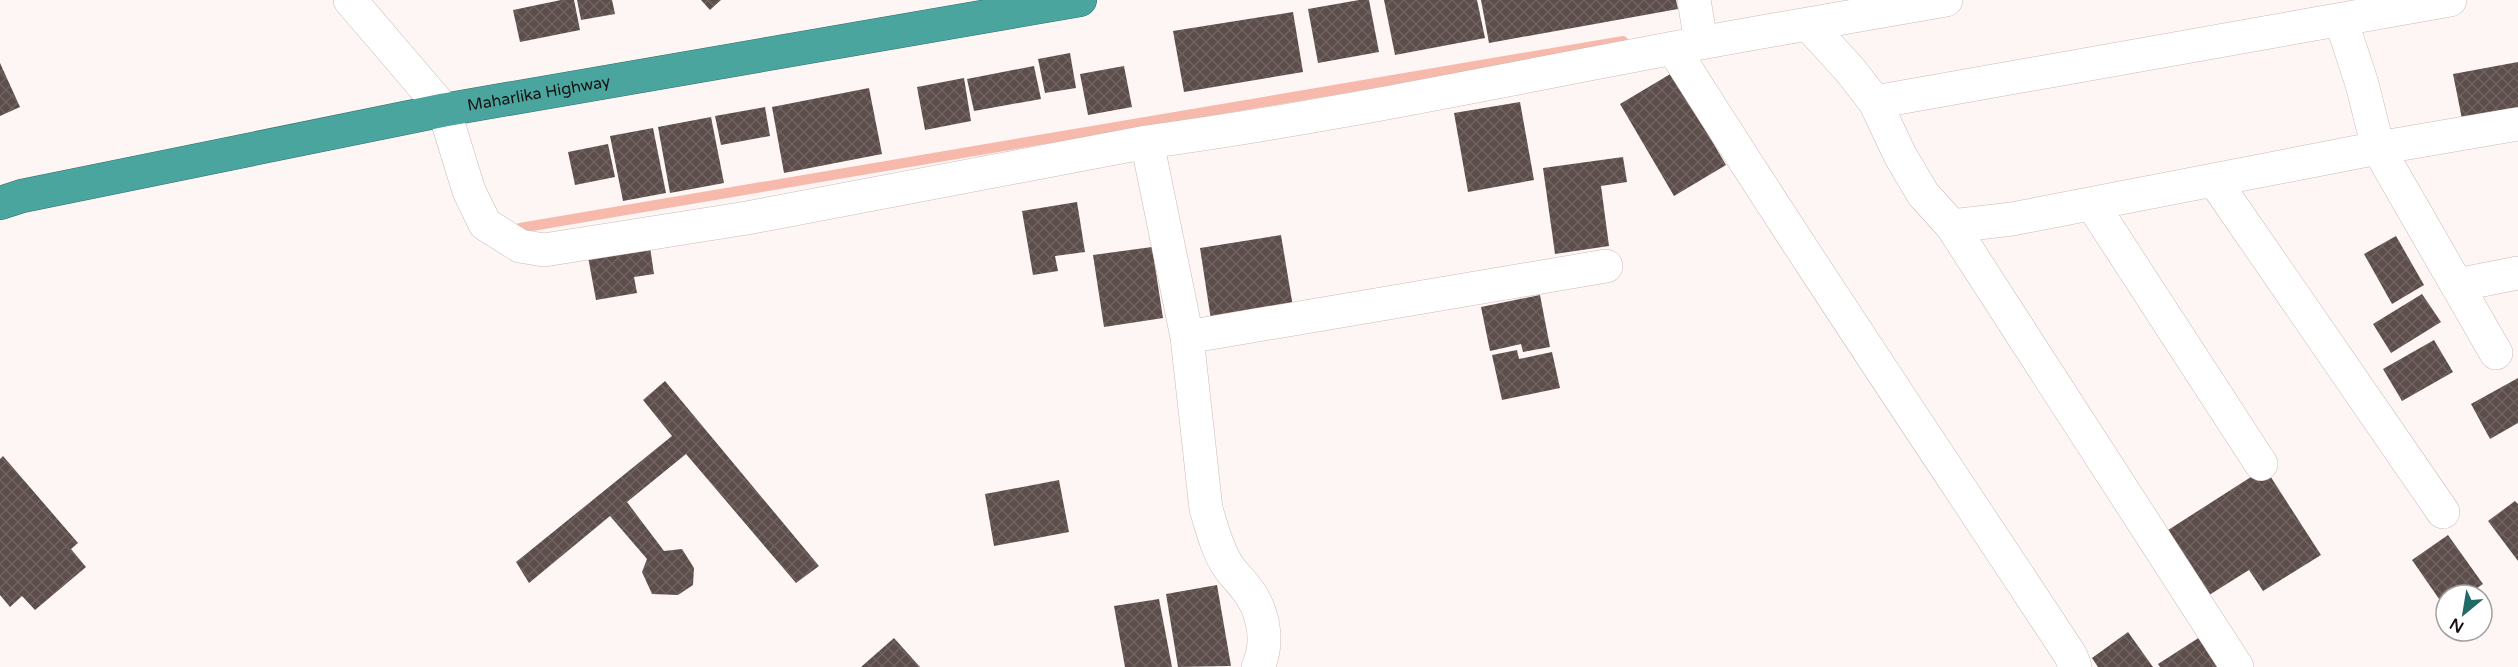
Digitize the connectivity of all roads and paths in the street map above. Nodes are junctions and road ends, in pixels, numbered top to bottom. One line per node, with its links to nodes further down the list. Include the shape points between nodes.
1 (350, 0): 11 (street)
2 (1080, 0): 6 (highway, Maharlika Highway)
3 (1694, 0): 9 (street)
4 (1946, 0): 8 (street)
5 (2450, 0): 7 (street)
6 (1045, 3): 11 (highway, Maharlika Highway)
7 (2341, 20): 10 (street); 14 (street)
8 (1808, 24): 9 (street); 10 (street)
9 (1687, 45): 13 (street, via 1369,106); 27 (street, via 1749,169)
10 (1875, 102): 18 (street, via 1923,194)
11 (444, 110): 13 (street, via 469,191 485,224 520,246 544,250 747,218); 16 (highway, Maharlika Highway)
12 (2518, 124): 14 (street)
13 (1147, 142): 22 (street)
14 (2378, 148): 15 (street); 21 (street)
15 (2214, 180): 17 (street); 25 (street)
16 (0, 203)
17 (2092, 204): 18 (street); 24 (street)
18 (1952, 226): 28 (street)
19 (1606, 266): 22 (street)
20 (2518, 273): 21 (street)
21 (2457, 285): 23 (street)
22 (1187, 337): 26 (street, via 1206,509 1227,566 1248,590 1263,619 1264,640)
23 (2496, 353)
24 (2261, 464)
25 (2443, 512)
26 (1258, 667)
27 (2075, 667)
28 (2237, 667)

